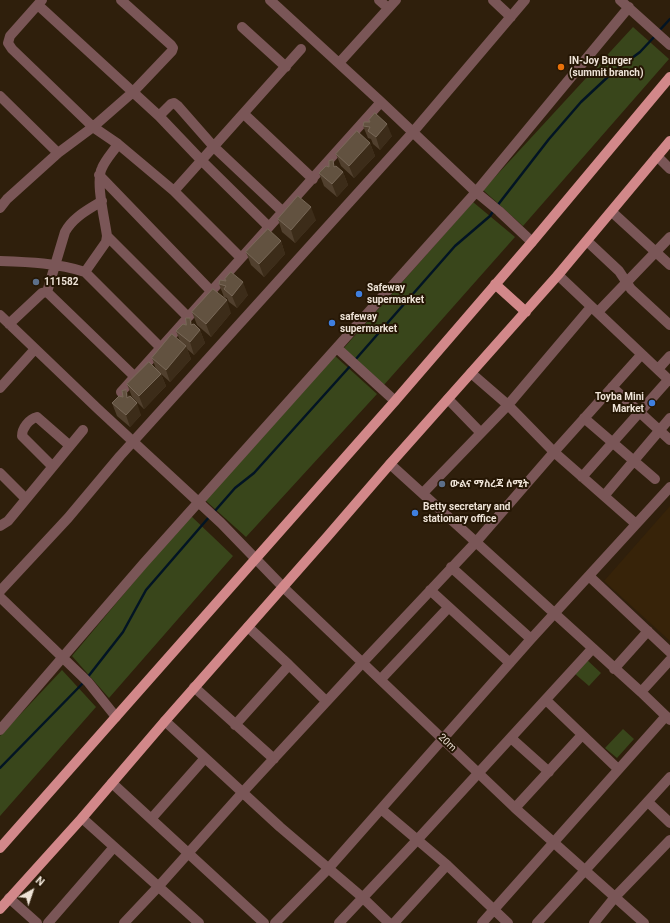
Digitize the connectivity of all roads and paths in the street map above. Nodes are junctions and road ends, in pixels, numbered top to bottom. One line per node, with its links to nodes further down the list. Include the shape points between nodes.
1 (121, 0): 18 (street, via 173,48)
2 (270, 0): 15 (street)
3 (379, 0): 10 (street)
4 (396, 0): 10 (street)
5 (493, 0): 11 (street)
6 (525, 0): 11 (street)
7 (620, 0): 9 (street)
8 (40, 2): 18 (street); 23 (street, via 10,36 8,43)
9 (629, 7): 13 (street); 35 (street)
10 (388, 8): 15 (street)
11 (511, 16): 24 (street)
12 (242, 27): 16 (street)
13 (670, 45)
14 (301, 49): 16 (street)
15 (339, 63): 20 (street)
16 (286, 67): 21 (street)
17 (670, 77): 45 (main road)
18 (133, 92): 22 (street); 23 (street)
19 (2, 102): 28 (street)
20 (381, 102): 24 (street); 33 (street)
21 (244, 114): 27 (street); 33 (street)
22 (159, 116): 27 (street, via 171,104 178,106); 30 (street)
23 (93, 127): 26 (street); 28 (street)
24 (413, 132): 35 (street); 85 (street)
25 (670, 142): 29 (main road)
26 (118, 144): 32 (street); 34 (street)
27 (214, 147): 30 (street); 39 (street)
28 (58, 153): 36 (street)
29 (657, 156): 31 (street); 40 (main road)
30 (201, 160): 34 (street); 41 (street)
31 (670, 169)
32 (99, 175): 37 (street); 55 (street)
33 (313, 179): 39 (street)
34 (174, 191): 47 (street)
35 (476, 192): 45 (street); 64 (street)
36 (4, 195): 38 (street)
37 (102, 201): 42 (street); 49 (street, via 69,224)
38 (0, 208)
39 (283, 212): 41 (street)
40 (612, 212): 44 (main road); 46 (street)
41 (270, 227): 47 (street)
42 (107, 236): 51 (street, via 106,242); 60 (street)
43 (670, 237): 46 (street)
44 (587, 241): 52 (main road); 53 (street, via 619,271)
45 (532, 242): 54 (main road)
46 (656, 252): 50 (street); 53 (street)
47 (241, 258): 55 (street)
48 (0, 261): 49 (street)
49 (55, 265): 51 (street); 56 (street)
50 (670, 266)
51 (85, 272): 63 (street)
52 (558, 275): 57 (street); 58 (main road)
53 (626, 282): 57 (street); 62 (street)
54 (495, 284): 58 (main road); 76 (main road)
55 (211, 291): 60 (street)
56 (48, 292): 61 (street, via 42,293); 70 (street)
57 (595, 310): 66 (street); 77 (street)
58 (526, 312): 69 (main road)
59 (0, 315): 61 (street, 20m)
60 (188, 317): 63 (street)
61 (9, 324): 65 (street, 20m)
62 (670, 325)
63 (160, 347): 70 (street)
64 (336, 348): 76 (street); 99 (street)
65 (35, 349): 72 (street); 85 (street, 20m)
66 (641, 355): 68 (street); 73 (street)
67 (670, 356): 68 (street)
68 (658, 369): 71 (street)
69 (471, 373): 75 (main road); 77 (street)
70 (134, 376): 74 (street)
71 (669, 380): 78 (street)
72 (2, 381)
73 (612, 387): 78 (street); 79 (street)
74 (121, 392)
75 (448, 399): 83 (street); 90 (main road)
76 (395, 402): 103 (main road)
77 (508, 405): 83 (street); 88 (street)
78 (639, 412): 82 (street); 86 (street)
79 (584, 418): 86 (street); 88 (street)
80 (670, 418): 82 (street)
81 (83, 430): 87 (street)
82 (659, 430): 84 (street); 89 (street)
83 (481, 433): 96 (street)
84 (670, 440)
85 (134, 442): 99 (street, 20m); 108 (street)
86 (612, 443): 89 (street); 93 (street)
87 (69, 445): 91 (street); 91 (street, via 36,417 22,430 22,436)
88 (554, 452): 93 (street); 102 (street)
89 (634, 461): 94 (street); 97 (street)
90 (390, 464): 96 (street); 106 (main road)
91 (52, 466): 98 (street)
92 (0, 473): 98 (street)
93 (582, 477): 97 (street)
94 (655, 479)
95 (670, 487): 100 (street)
96 (423, 493): 102 (street)
97 (604, 496): 100 (street)
98 (26, 499): 101 (street, via 8,521)
99 (198, 502): 103 (street, 20m); 117 (street)
100 (636, 524): 105 (street)
101 (0, 526)
102 (476, 542): 104 (street); 111 (street)
103 (255, 558): 106 (street, 20m); 128 (main road)
104 (451, 567): 107 (street); 114 (street)
105 (589, 576): 111 (street); 113 (street)
106 (283, 587): 112 (main road); 119 (street, 20m)
107 (430, 590): 110 (street); 119 (street)
108 (0, 591)
109 (0, 597): 117 (street)
110 (448, 608): 120 (street); 123 (street)
111 (554, 614): 114 (street); 115 (street)
112 (248, 627): 121 (street); 124 (main road)
113 (648, 631): 116 (street); 122 (street)
114 (531, 639): 120 (street)
115 (592, 649): 122 (street); 126 (street)
116 (670, 652)
117 (63, 658): 128 (street, via 88,682); 132 (street)
118 (670, 660): 125 (street)
119 (363, 662): 123 (street, 20m); 127 (street)
120 (510, 663): 135 (street)
121 (289, 665): 127 (street); 131 (street)
122 (614, 669): 125 (street)
123 (381, 679): 135 (street, 20m)
124 (194, 687): 130 (main road); 131 (street)
125 (641, 692): 129 (street)
126 (546, 700): 133 (street); 134 (street)
127 (326, 701): 137 (street)
128 (116, 717): 154 (main road)
129 (668, 718): 138 (street)
130 (165, 721): 136 (street); 142 (main road)
131 (235, 725): 137 (street)
132 (0, 730)
133 (582, 735): 138 (street); 139 (street)
134 (511, 738): 139 (street); 140 (street)
135 (443, 740): 140 (street, 20m); 146 (street)
136 (205, 758): 143 (street); 148 (street)
137 (274, 759): 143 (street)
138 (618, 769): 152 (street)
139 (549, 772): 145 (street)
140 (479, 774): 145 (street, 20m); 150 (street)
141 (670, 777): 144 (street)
142 (112, 783): 147 (main road); 148 (street)
143 (242, 793): 155 (street); 157 (street)
144 (648, 802): 149 (street); 158 (street)
145 (515, 808): 152 (street, 20m)
146 (381, 809): 150 (street); 157 (street)
147 (82, 818): 153 (street); 162 (main road)
148 (151, 820): 155 (street)
149 (670, 823)
150 (418, 839): 156 (street); 160 (street)
151 (670, 840): 161 (street)
152 (553, 842): 158 (street, 20m); 164 (street)
153 (114, 847): 159 (street); 166 (street)
154 (0, 848)
155 (188, 854): 159 (street); 169 (street)
156 (447, 865): 164 (street); 173 (street)
157 (328, 869): 160 (street); 170 (street)
158 (585, 870): 161 (street, 20m); 176 (street)
159 (158, 887): 167 (street); 168 (street)
160 (362, 897): 171 (street); 172 (street)
161 (615, 897): 177 (street); 178 (street, 20m)
162 (9, 898): 163 (main road); 165 (street)
163 (0, 909)
164 (493, 910): 174 (street); 175 (street)
165 (36, 923)
166 (48, 923)
167 (124, 923)
168 (199, 923)
169 (264, 923)
170 (275, 923)
171 (339, 923)
172 (389, 923)
173 (394, 923)
174 (482, 923)
175 (508, 923)
176 (537, 923)
177 (594, 923)
178 (644, 923)

